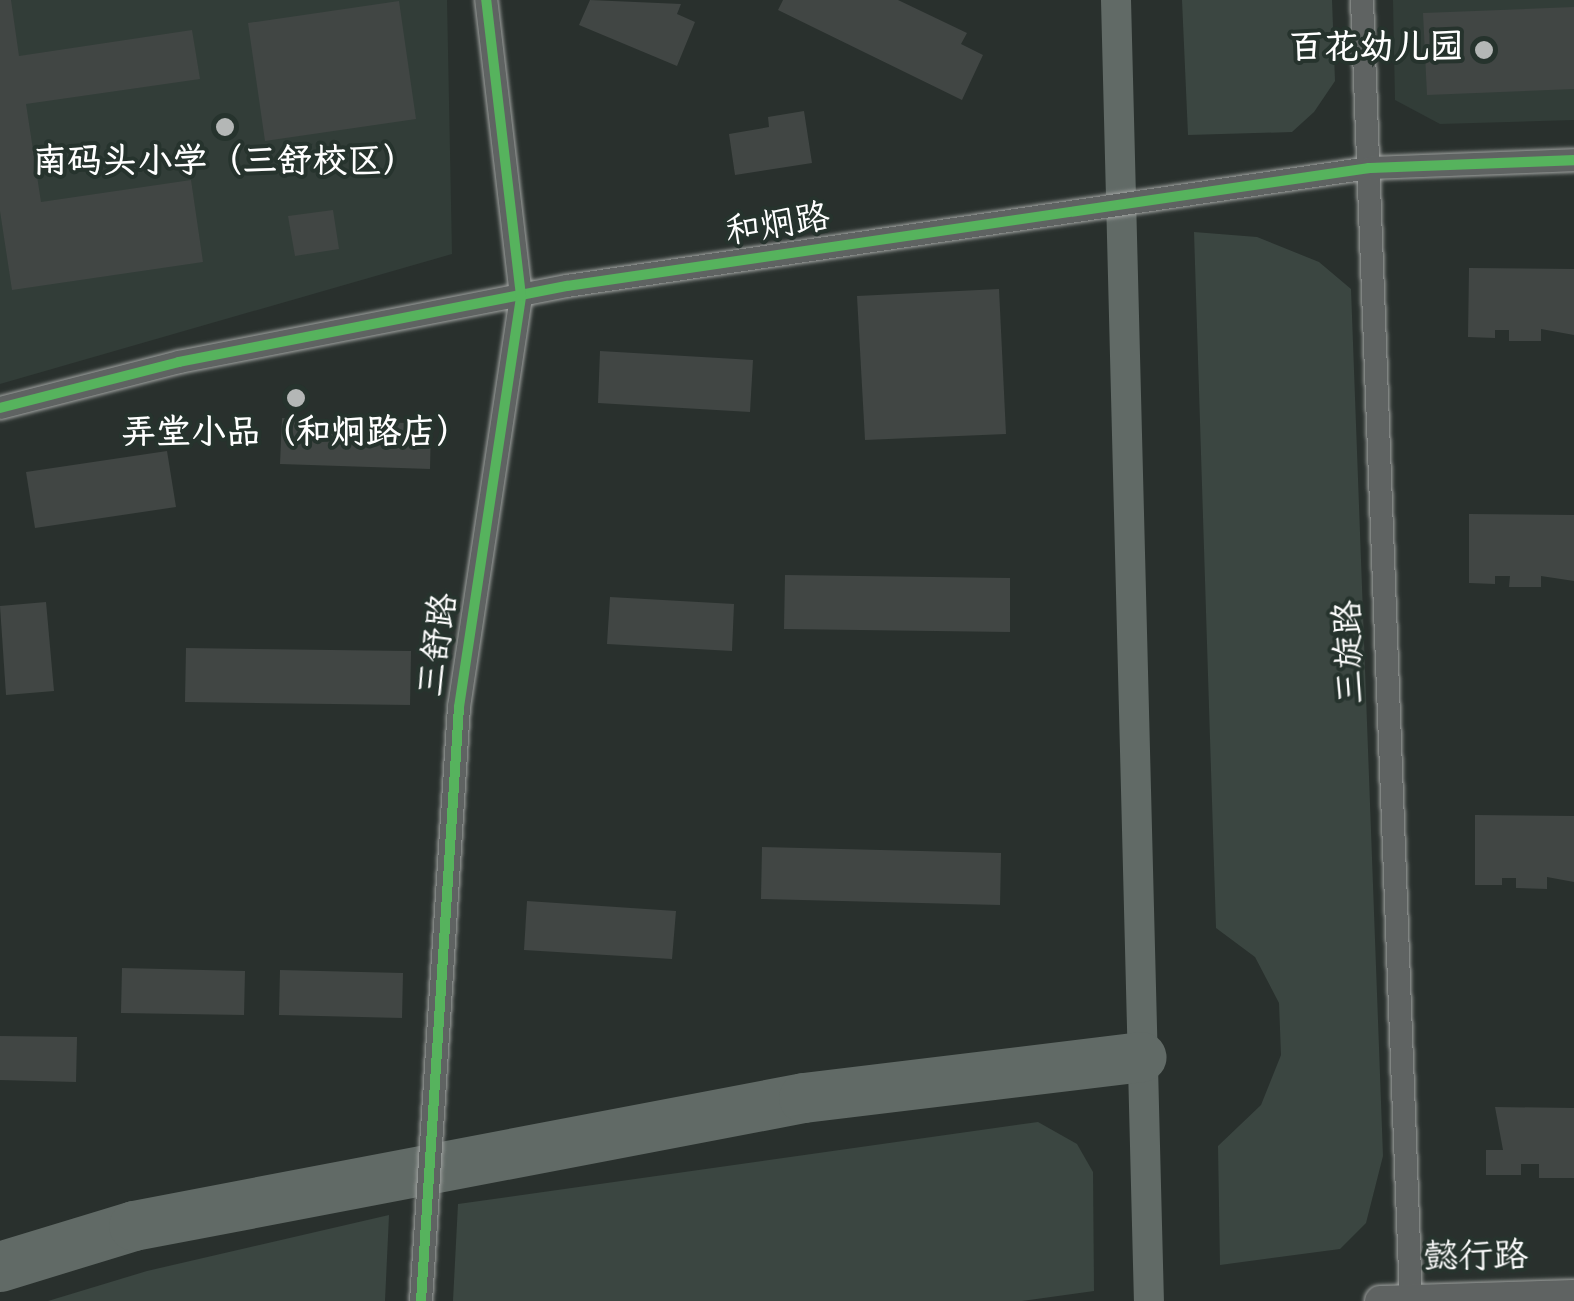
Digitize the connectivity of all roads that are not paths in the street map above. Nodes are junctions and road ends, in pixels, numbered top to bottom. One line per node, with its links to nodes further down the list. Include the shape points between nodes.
1 (486, 0): 5 (street, 三舒路)
2 (1362, 0): 4 (street, 三旋路)
3 (1574, 160): 4 (street, 和炯路)
4 (1370, 168): 5 (street, 和炯路); 8 (street, 三旋路)
5 (522, 296): 6 (street, 和炯路, via 179,362); 9 (street, 三舒路, via 460,690)
6 (0, 408)
7 (1574, 1295): 8 (street, 懿行路)
8 (1401, 1300)
9 (422, 1301)

